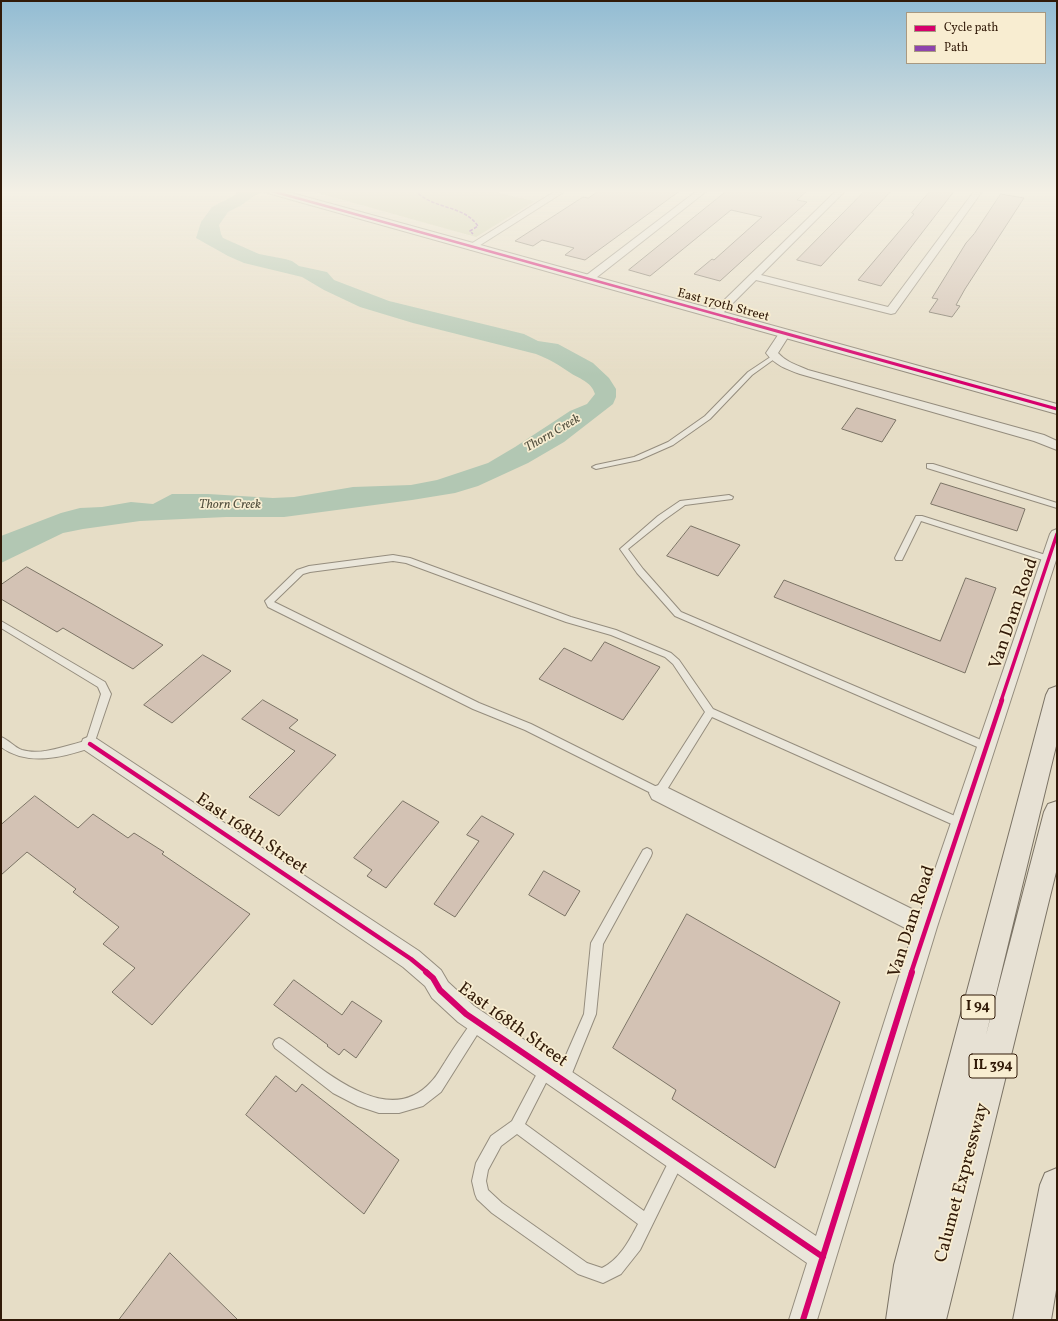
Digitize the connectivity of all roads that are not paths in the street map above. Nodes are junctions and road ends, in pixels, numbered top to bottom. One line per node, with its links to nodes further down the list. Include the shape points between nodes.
1 (488, 252): 6 (street, East 170th Street)
2 (624, 252): 6 (street)
3 (780, 252): 5 (street)
4 (934, 252): 5 (street, via 891,311)
5 (755, 277): 7 (street)
6 (588, 279): 7 (street, East 170th Street)
7 (714, 315): 8 (street, East 170th Street)
8 (784, 334): 9 (street, via 773,349); 10 (street, East 170th Street)
9 (774, 357): 11 (street, via 804,372 1026,434); 13 (lane, via 762,363 714,412 672,443 632,461)
10 (1057, 408)
11 (1057, 446)
12 (930, 466): 15 (lane)
13 (596, 467)
14 (729, 497): 24 (lane, via 683,502 624,549 678,614)
15 (1057, 506)
16 (1057, 534): 18 (street, Van Dam Road)
17 (899, 558): 18 (lane, via 919,518)
18 (1049, 559): 24 (street, Van Dam Road)
19 (1, 624): 23 (lane, via 102,685 106,694)
20 (1057, 695): 39 (highway, I 94, via 912,1264)
21 (710, 712): 25 (lane); 25 (lane, via 676,662 668,655 613,632 569,620 419,563 393,558 309,569 300,572 269,601 476,706 528,727); 27 (lane)
22 (1, 741): 23 (lane, via 16,752 26,755 38,755)
23 (90, 744): 30 (street, East 168th Street, via 411,959 433,978 452,1002)
24 (985, 746): 27 (street, Van Dam Road)
25 (660, 793): 29 (street)
26 (1057, 812): 40 (highway, Calumet Expressway / IL 394)
27 (960, 824): 29 (street, Van Dam Road)
28 (647, 853): 32 (lane, via 597,943 590,1014)
29 (926, 927): 37 (street, Van Dam Road)
30 (478, 1023): 31 (lane, via 436,1087 418,1101 399,1106 379,1106 363,1102 338,1088); 32 (street, East 168th Street)
31 (279, 1044)
32 (555, 1075): 33 (lane); 34 (street, East 168th Street)
33 (516, 1126): 36 (lane); 36 (lane, via 496,1141 481,1168 479,1181 482,1194 497,1208 583,1269 603,1276 616,1270 626,1259)
34 (678, 1158): 36 (lane); 37 (street, East 168th Street)
35 (1057, 1185): 41 (highway)
36 (646, 1221)
37 (823, 1257): 38 (street, Van Dam Road)
38 (803, 1320)
39 (905, 1320)
40 (927, 1320)
41 (1032, 1320)

